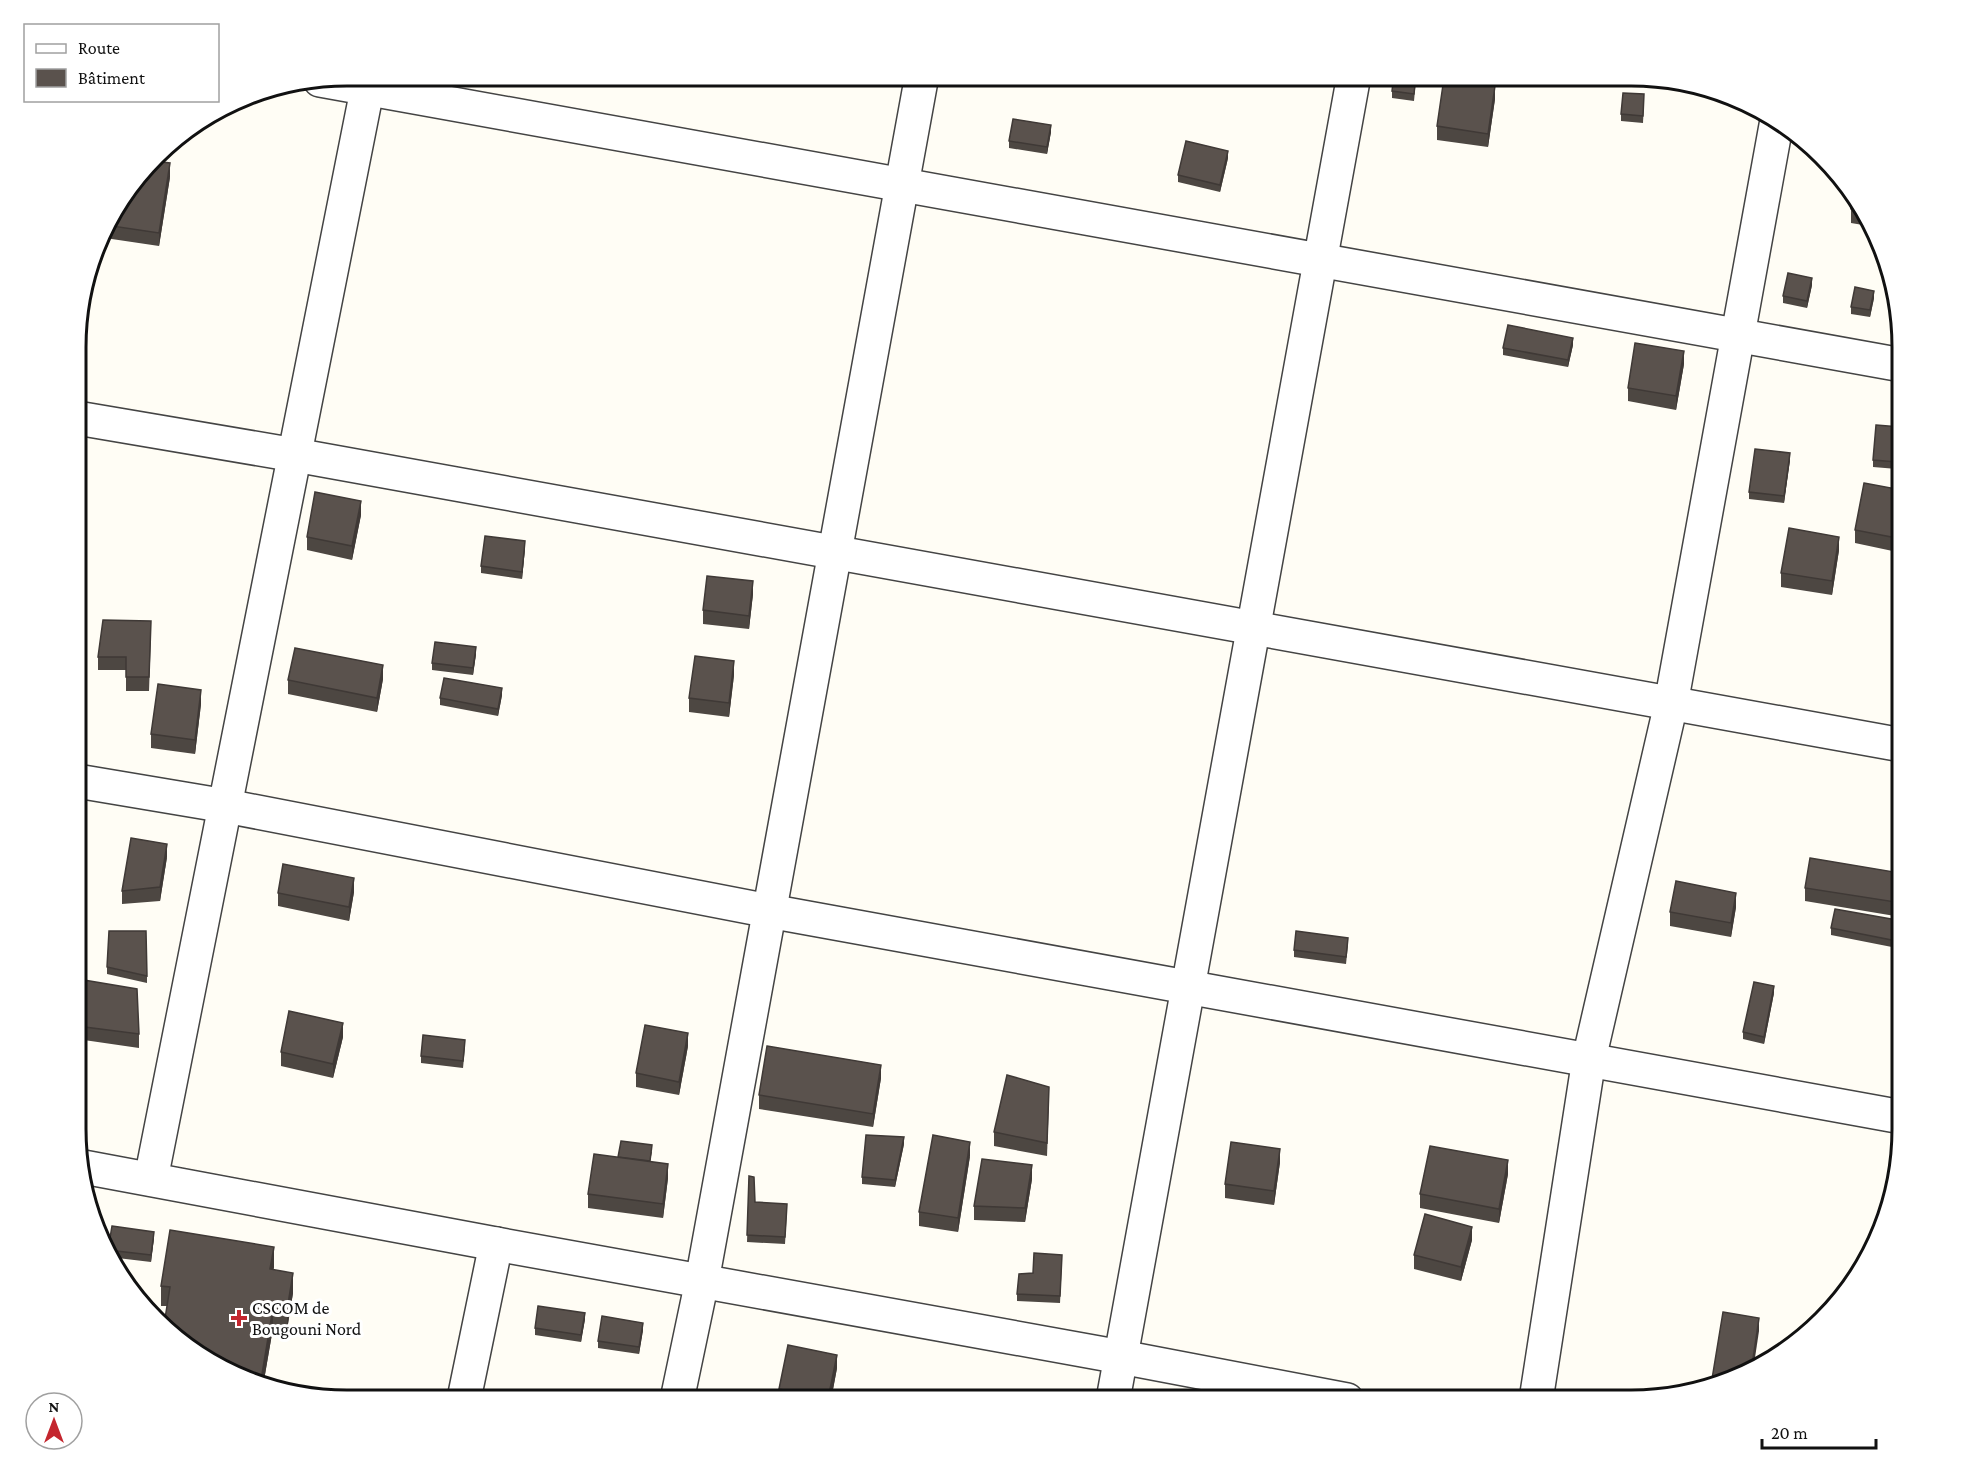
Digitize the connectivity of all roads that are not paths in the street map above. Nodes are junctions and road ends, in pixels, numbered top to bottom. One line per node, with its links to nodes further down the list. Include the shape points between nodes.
1 (368, 86): 11 (street)
2 (390, 86): 6 (street)
3 (920, 86): 6 (street)
4 (1352, 86): 7 (street)
5 (1776, 128): 8 (street)
6 (902, 185): 7 (street); 12 (street)
7 (1321, 260): 8 (street); 13 (street)
8 (1738, 336): 9 (street); 14 (street)
9 (1893, 363)
10 (86, 420): 11 (street)
11 (295, 456): 12 (street); 17 (street)
12 (835, 554): 13 (street); 18 (street)
13 (1254, 628): 14 (street); 19 (street)
14 (1671, 704): 15 (street); 20 (street)
15 (1893, 743)
16 (86, 783): 17 (street)
17 (225, 806): 18 (street); 23 (street)
18 (769, 911): 19 (street); 25 (street)
19 (1188, 987): 20 (street); 26 (street)
20 (1589, 1059): 21 (street); 31 (street)
21 (1893, 1115)
22 (89, 1168): 23 (street)
23 (151, 1179): 24 (street)
24 (496, 1244): 25 (street); 27 (street)
25 (702, 1281): 26 (street); 28 (street)
26 (1121, 1356): 29 (street); 30 (street)
27 (467, 1390)
28 (678, 1390)
29 (1115, 1390)
30 (1296, 1390)
31 (1538, 1390)

